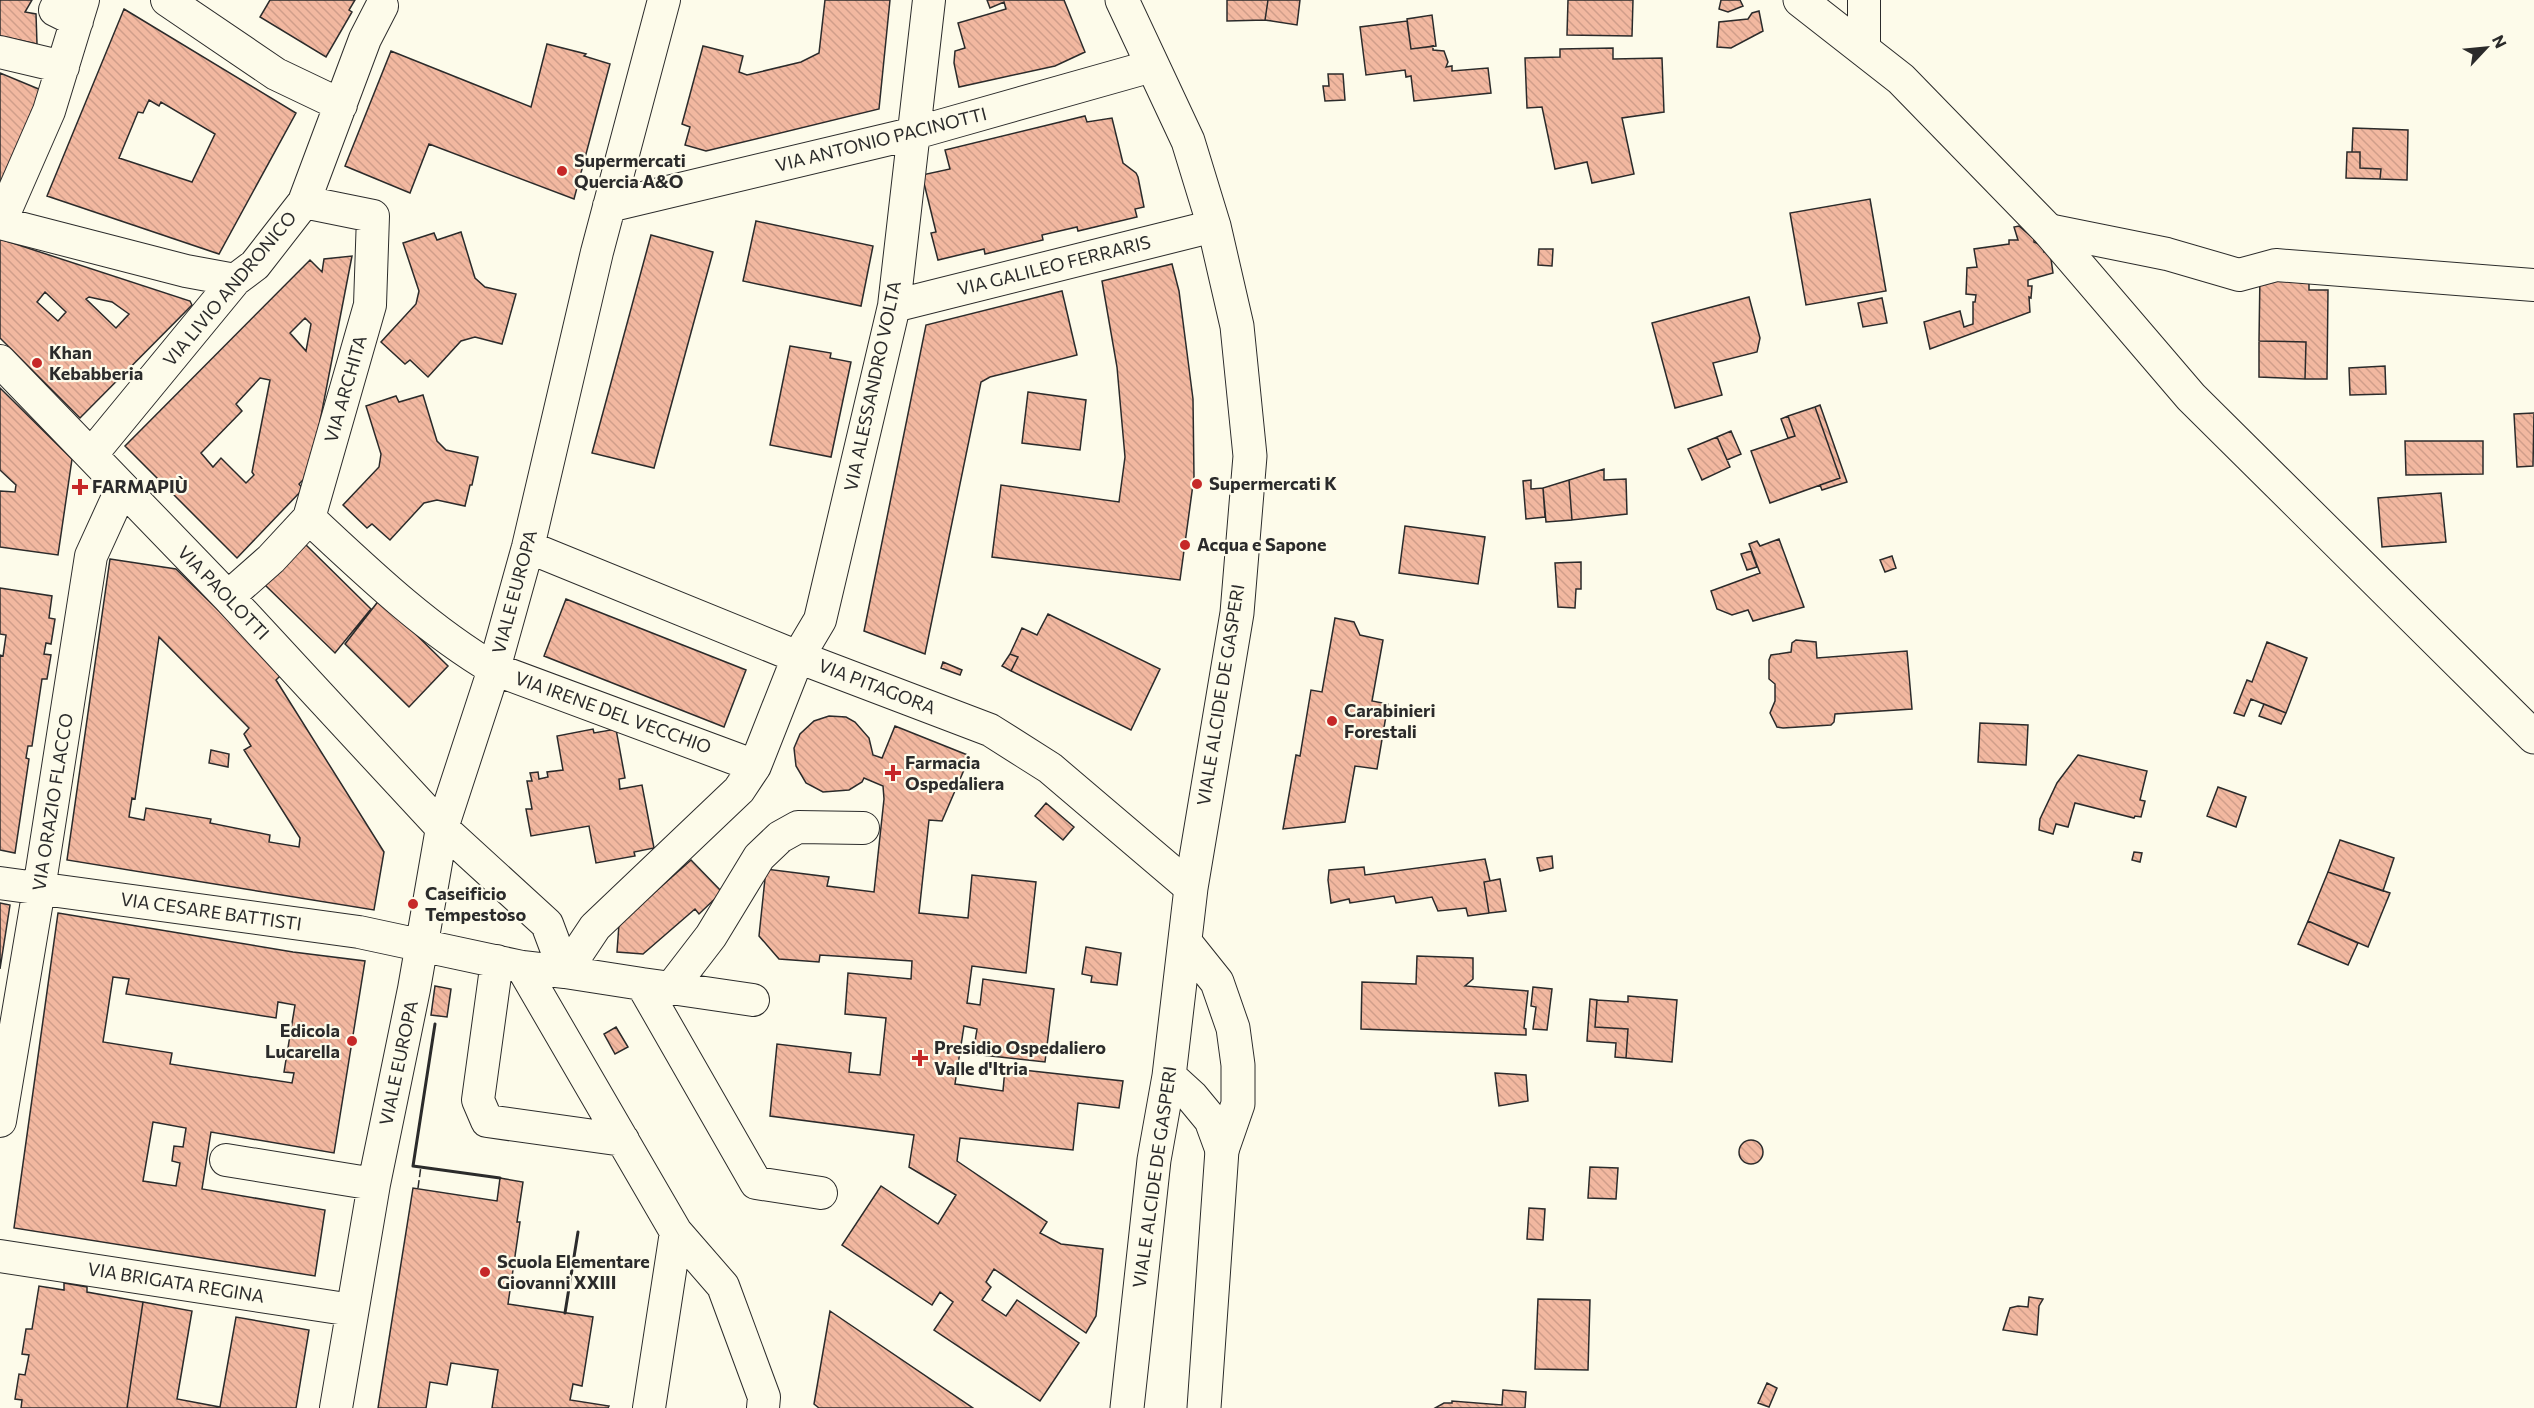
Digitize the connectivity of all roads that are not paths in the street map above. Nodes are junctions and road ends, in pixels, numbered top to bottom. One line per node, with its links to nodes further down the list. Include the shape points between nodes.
1 (166, 0): 13 (street, via 276,74)
2 (664, 0): 16 (street, VIALE EUROPA)
3 (929, 0): 14 (street, VIA ALESSANDRO VOLTA)
4 (1122, 0): 11 (main road, VIALE ALCIDE DE GASPERI)
5 (1800, 0): 9 (main road)
6 (1864, 0): 9 (street)
7 (382, 6): 13 (street, VIA LIVIO ANDRONICO, via 365,39)
8 (73, 7): 12 (street)
9 (1864, 50): 19 (main road, via 1901,79)
10 (0, 52): 12 (street)
11 (1152, 66): 14 (street, VIA ANTONIO PACINOTTI); 18 (main road, VIALE ALCIDE DE GASPERI, via 1188,141)
12 (63, 67): 17 (street, via 49,111)
13 (341, 105): 15 (street, VIA LIVIO ANDRONICO)
14 (915, 133): 16 (street, VIA ANTONIO PACINOTTI); 22 (street, VIA ALESSANDRO VOLTA)
15 (304, 202): 20 (street, VIA LIVIO ANDRONICO, via 255,265); 26 (street, VIA ARCHITA, via 373,216 370,305)
16 (609, 206): 27 (street, VIALE EUROPA)
17 (0, 223): 20 (street)
18 (1214, 226): 22 (street, VIA GALILEO FERRARIS); 36 (main road, VIALE ALCIDE DE GASPERI, via 1237,326 1250,456 1237,613)
19 (2048, 230): 21 (street, via 2167,254 2239,275 2276,265); 31 (main road, via 2191,397)
20 (235, 280): 24 (street, VIA LIVIO ANDRONICO)
21 (2534, 285)
22 (894, 306): 29 (street, VIA ALESSANDRO VOLTA, via 820,620)
23 (0, 361): 24 (street, VIA PAOLOTTI)
24 (92, 455): 25 (street, VIA PAOLOTTI)
25 (122, 488): 28 (street, VIA PAOLOTTI); 37 (street, VIA ORAZIO FLACCO, via 91,556)
26 (309, 518): 28 (street, VIA ARCHITA); 30 (street, VIA IRENE DEL VECCHIO, via 397,599)
27 (528, 547): 29 (street, VIA PITAGORA); 30 (street, VIALE EUROPA)
28 (228, 597): 33 (street, VIA PAOLOTTI)
29 (798, 657): 32 (street); 36 (street, VIA PITAGORA, via 990,730 1050,768)
30 (494, 669): 32 (street, VIA IRENE DEL VECCHIO); 33 (street, VIALE EUROPA)
31 (2534, 737)
32 (755, 766): 41 (street, via 739,790 595,927)
33 (442, 828): 39 (street, VIALE EUROPA); 41 (street, via 547,924)
34 (863, 828): 42 (street, via 798,827 780,837 759,857 711,936)
35 (0, 883): 37 (street, VIA CESARE BATTISTI)
36 (1191, 888): 38 (main road, VIALE ALCIDE DE GASPERI)
37 (39, 889): 39 (street, VIA CESARE BATTISTI, via 359,932); 45 (street, VIA ORAZIO FLACCO)
38 (1185, 942): 44 (main road, VIALE ALCIDE DE GASPERI); 47 (main road, via 1218,982 1233,1028 1238,1104)
39 (421, 945): 40 (street, VIA CESARE BATTISTI); 49 (street, VIALE EUROPA)
40 (509, 964): 41 (street); 46 (street); 46 (street, via 478,1100 487,1121)
41 (565, 972): 42 (street)
42 (656, 986): 43 (street); 50 (street, via 756,1183)
43 (753, 1000)
44 (1169, 1076): 47 (main road, via 1211,1120); 57 (main road, VIALE ALCIDE DE GASPERI, via 1154,1160)
45 (0, 1120)
46 (623, 1140): 51 (street)
47 (1222, 1150): 58 (main road)
48 (226, 1160): 49 (street)
49 (374, 1184): 53 (street, VIALE EUROPA)
50 (821, 1193)
51 (676, 1232): 55 (street); 56 (street, via 723,1286 764,1397)
52 (0, 1256): 53 (street, VIA BRIGATA REGINA)
53 (352, 1310): 54 (street, VIALE EUROPA)
54 (336, 1408)
55 (649, 1408)
56 (763, 1408)
57 (1127, 1408)
58 (1204, 1408)

